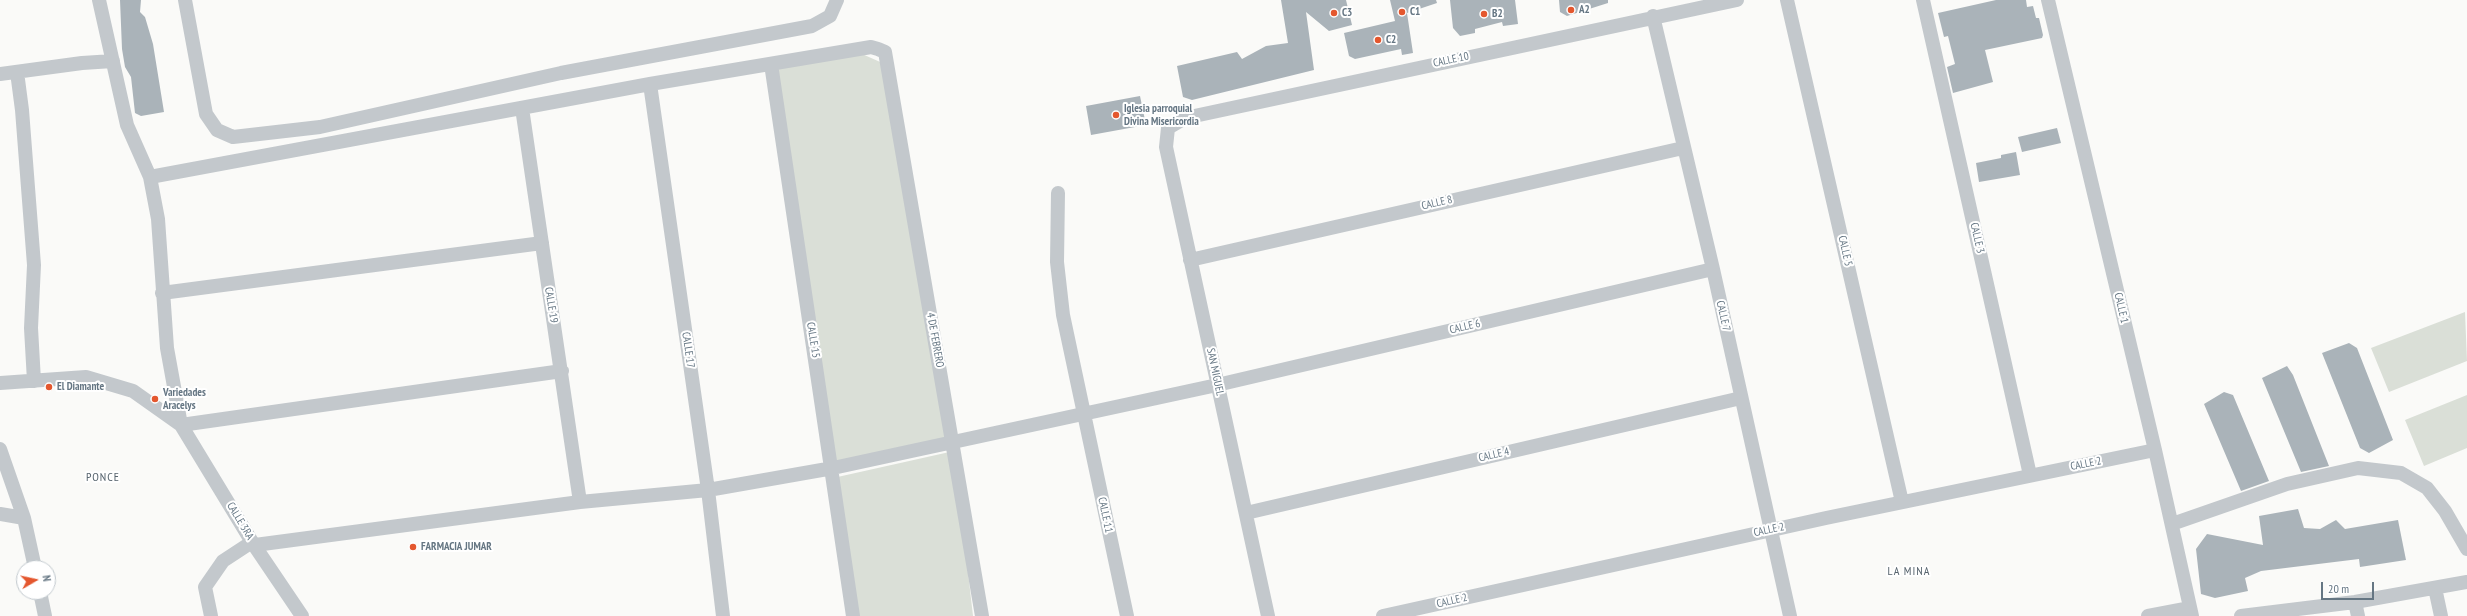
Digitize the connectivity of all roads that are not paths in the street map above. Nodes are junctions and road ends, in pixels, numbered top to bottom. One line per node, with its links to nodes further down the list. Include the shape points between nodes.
1 (99, 0): 9 (street)
2 (185, 0): 3 (street, via 206,114 217,130 233,137 320,127 561,73 812,26 830,16)
3 (837, 0)
4 (1737, 0): 8 (street, CALLE 10)
5 (1787, 0): 37 (street, CALLE 5)
6 (1923, 0): 34 (street, CALLE 3)
7 (2048, 0): 32 (street, CALLE 1)
8 (1653, 16): 15 (street, CALLE 10, via 1184,118); 16 (street, CALLE 7)
9 (113, 61): 11 (street); 17 (street, via 127,125)
10 (771, 64): 13 (street); 30 (street, 4 DE FEBRERO, via 871,48 885,52); 33 (street, CALLE 15)
11 (17, 72): 12 (street); 24 (street, via 34,265 31,328)
12 (0, 74)
13 (650, 84): 14 (street); 35 (street, CALLE 17)
14 (522, 108): 17 (street); 19 (street, CALLE 19)
15 (1168, 128): 20 (street, SAN MIGUEL, via 1166,147)
16 (1683, 148): 20 (street, CALLE 8); 21 (street, CALLE 7)
17 (150, 177): 22 (street, via 158,219)
18 (1058, 193): 28 (street, CALLE 11, via 1057,262 1063,315)
19 (542, 243): 22 (street); 23 (street, CALLE 19)
20 (1190, 260): 26 (street, SAN MIGUEL)
21 (1713, 269): 26 (street, CALLE 6); 27 (street, CALLE 7)
22 (162, 294): 29 (street, via 167,348)
23 (562, 371): 29 (street); 36 (street, CALLE 19)
24 (34, 381): 25 (street); 29 (street, via 86,377 133,391)
25 (0, 383)
26 (1217, 385): 28 (street, CALLE 6); 38 (street, SAN MIGUEL)
27 (1742, 398): 38 (street, CALLE 4); 42 (street, CALLE 7)
28 (1083, 414): 30 (street, CALLE 6); 58 (street, CALLE 11)
29 (182, 425): 43 (street, CALLE 3RA)
30 (953, 444): 33 (street, CALLE 6); 57 (street, 4 DE FEBRERO)
31 (0, 449): 40 (street)
32 (2155, 450): 34 (street, CALLE 2); 41 (street, CALLE 1)
33 (833, 468): 35 (street, CALLE 6); 56 (street, CALLE 15)
34 (2030, 475): 37 (street, CALLE 2)
35 (708, 490): 36 (street, CALLE 6); 55 (street, CALLE 17)
36 (580, 502): 43 (street, CALLE 6)
37 (1902, 502): 42 (street, CALLE 2)
38 (1246, 513): 59 (street, SAN MIGUEL)
39 (0, 514): 40 (street)
40 (24, 518): 45 (street)
41 (2172, 524): 44 (street, via 2287,484 2358,468 2401,473 2427,488 2445,511); 50 (street, CALLE 1)
42 (1772, 530): 60 (street, CALLE 2); 61 (street, CALLE 7)
43 (254, 543): 53 (street, via 223,560 205,587); 54 (street, CALLE 3RA)
44 (2467, 549)
45 (33, 560)
46 (2467, 582): 47 (street)
47 (2435, 588): 49 (street); 64 (street)
48 (42, 600): 52 (street)
49 (2356, 609): 51 (street)
50 (2191, 612): 62 (street)
51 (2275, 614): 63 (street)
52 (45, 616)
53 (211, 616)
54 (302, 616)
55 (723, 616)
56 (853, 616)
57 (982, 616)
58 (1127, 616)
59 (1268, 616)
60 (1384, 616)
61 (1790, 616)
62 (2148, 616)
63 (2241, 616)
64 (2441, 616)

